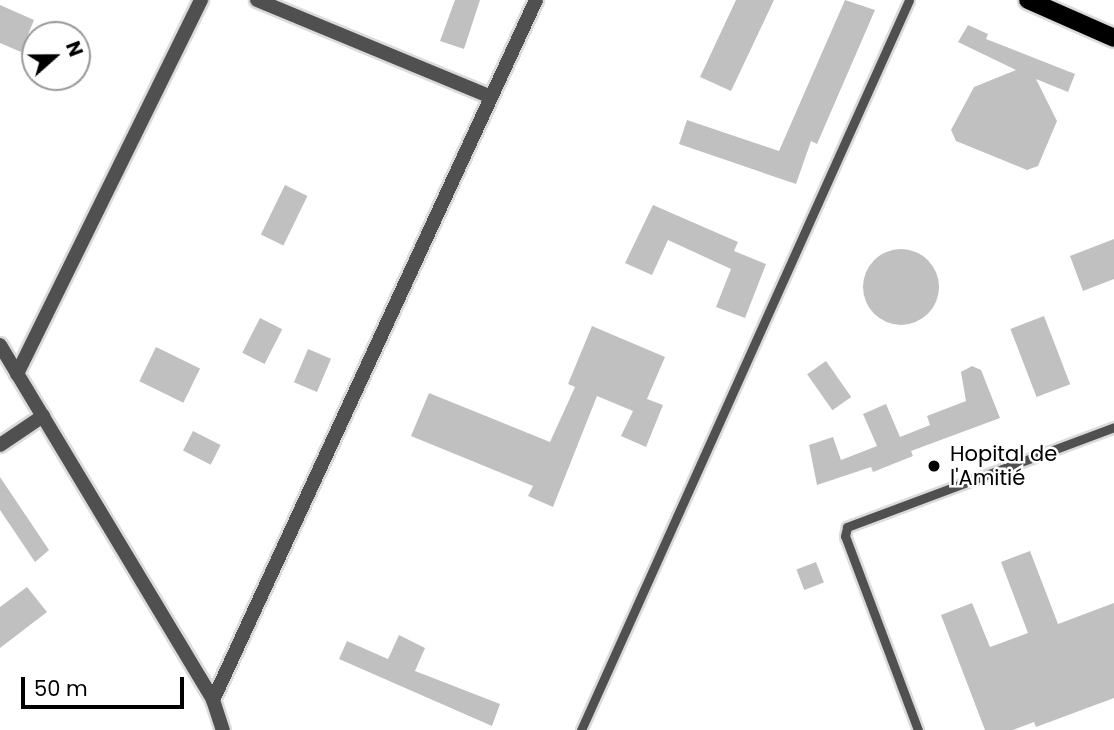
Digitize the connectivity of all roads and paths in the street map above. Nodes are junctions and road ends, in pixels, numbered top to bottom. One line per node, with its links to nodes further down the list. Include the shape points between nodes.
1 (201, 0): 9 (street)
2 (257, 0): 7 (street)
3 (536, 0): 7 (street)
4 (909, 0): 15 (lane)
5 (1028, 0): 6 (main road)
6 (1114, 38)
7 (491, 97): 13 (street)
8 (0, 345): 9 (street)
9 (17, 374): 10 (street)
10 (43, 416): 12 (street); 13 (street)
11 (1114, 426): 16 (lane, via 846,527 845,536)
12 (0, 445)
13 (213, 700): 14 (street)
14 (223, 730)
15 (581, 730)
16 (918, 730)

